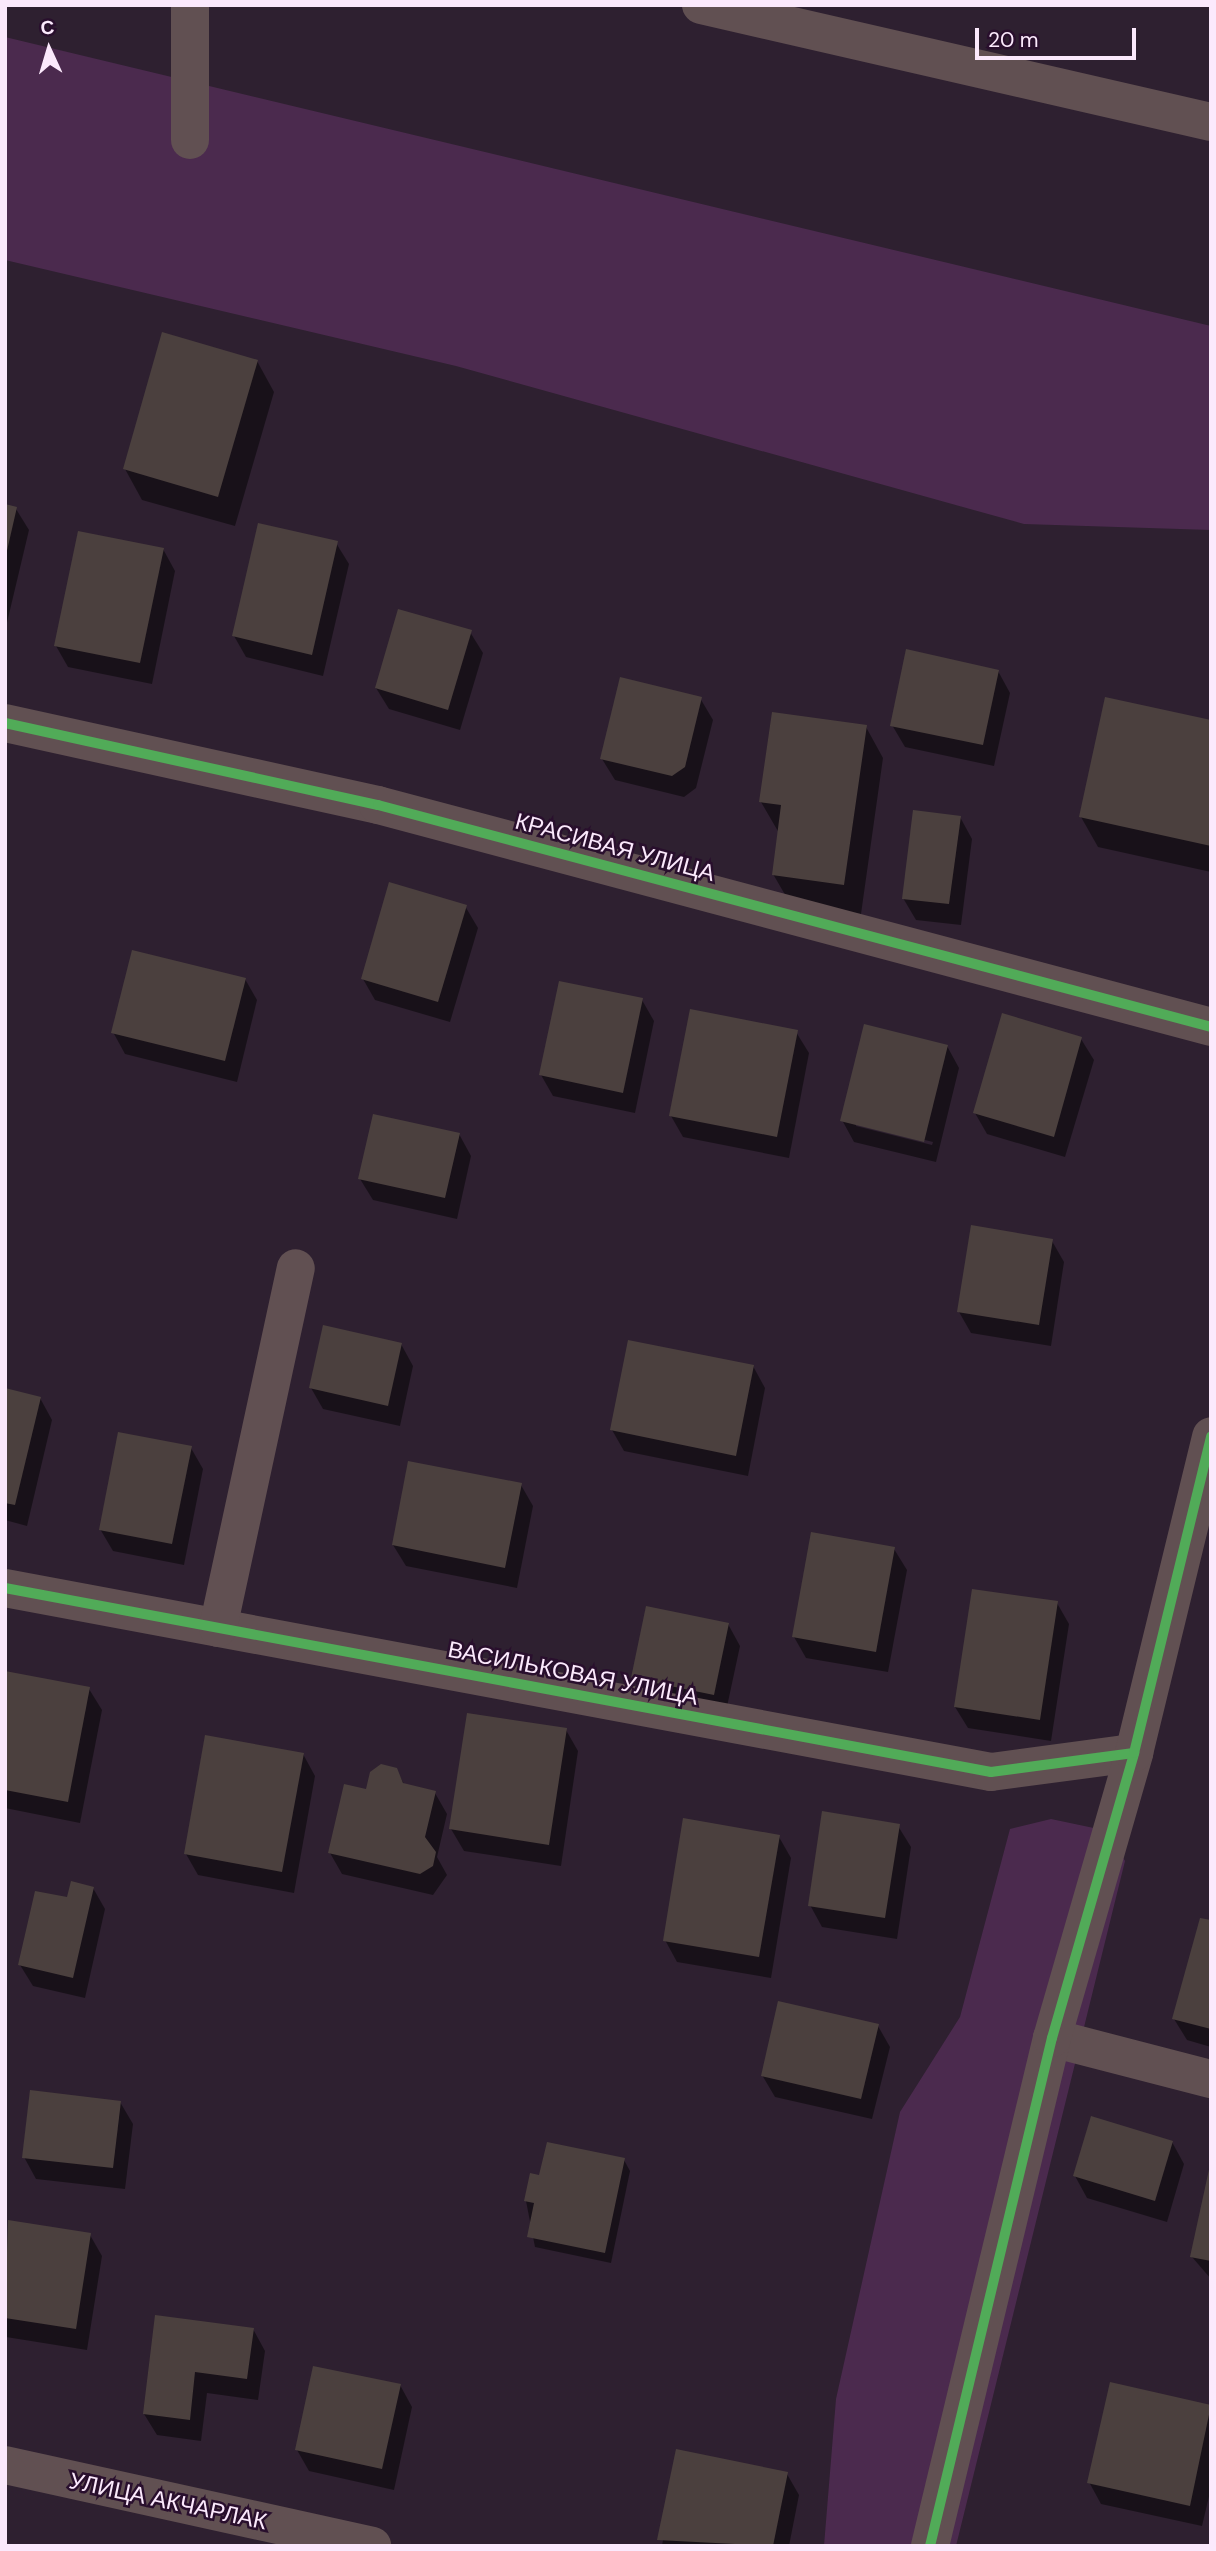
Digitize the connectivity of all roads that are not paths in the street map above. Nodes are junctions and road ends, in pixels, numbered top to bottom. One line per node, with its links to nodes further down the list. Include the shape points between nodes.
1 (190, 5): 4 (street)
2 (701, 5): 3 (street)
3 (1211, 122)
4 (190, 140)
5 (5, 723): 6 (street, КРАСИВАЯ УЛИЦА, via 378,805)
6 (1211, 1027)
7 (296, 1268): 10 (street)
8 (1211, 1436): 11 (street)
9 (5, 1588): 10 (street, ВАСИЛЬКОВАЯ УЛИЦА)
10 (218, 1628): 11 (street, ВАСИЛЬКОВАЯ УЛИЦА, via 991,1772)
11 (1134, 1753): 12 (street)
12 (1052, 2038): 13 (street); 16 (street)
13 (1211, 2079)
14 (5, 2465): 15 (street, УЛИЦА АКЧАРЛАК)
15 (372, 2546)
16 (930, 2546)

